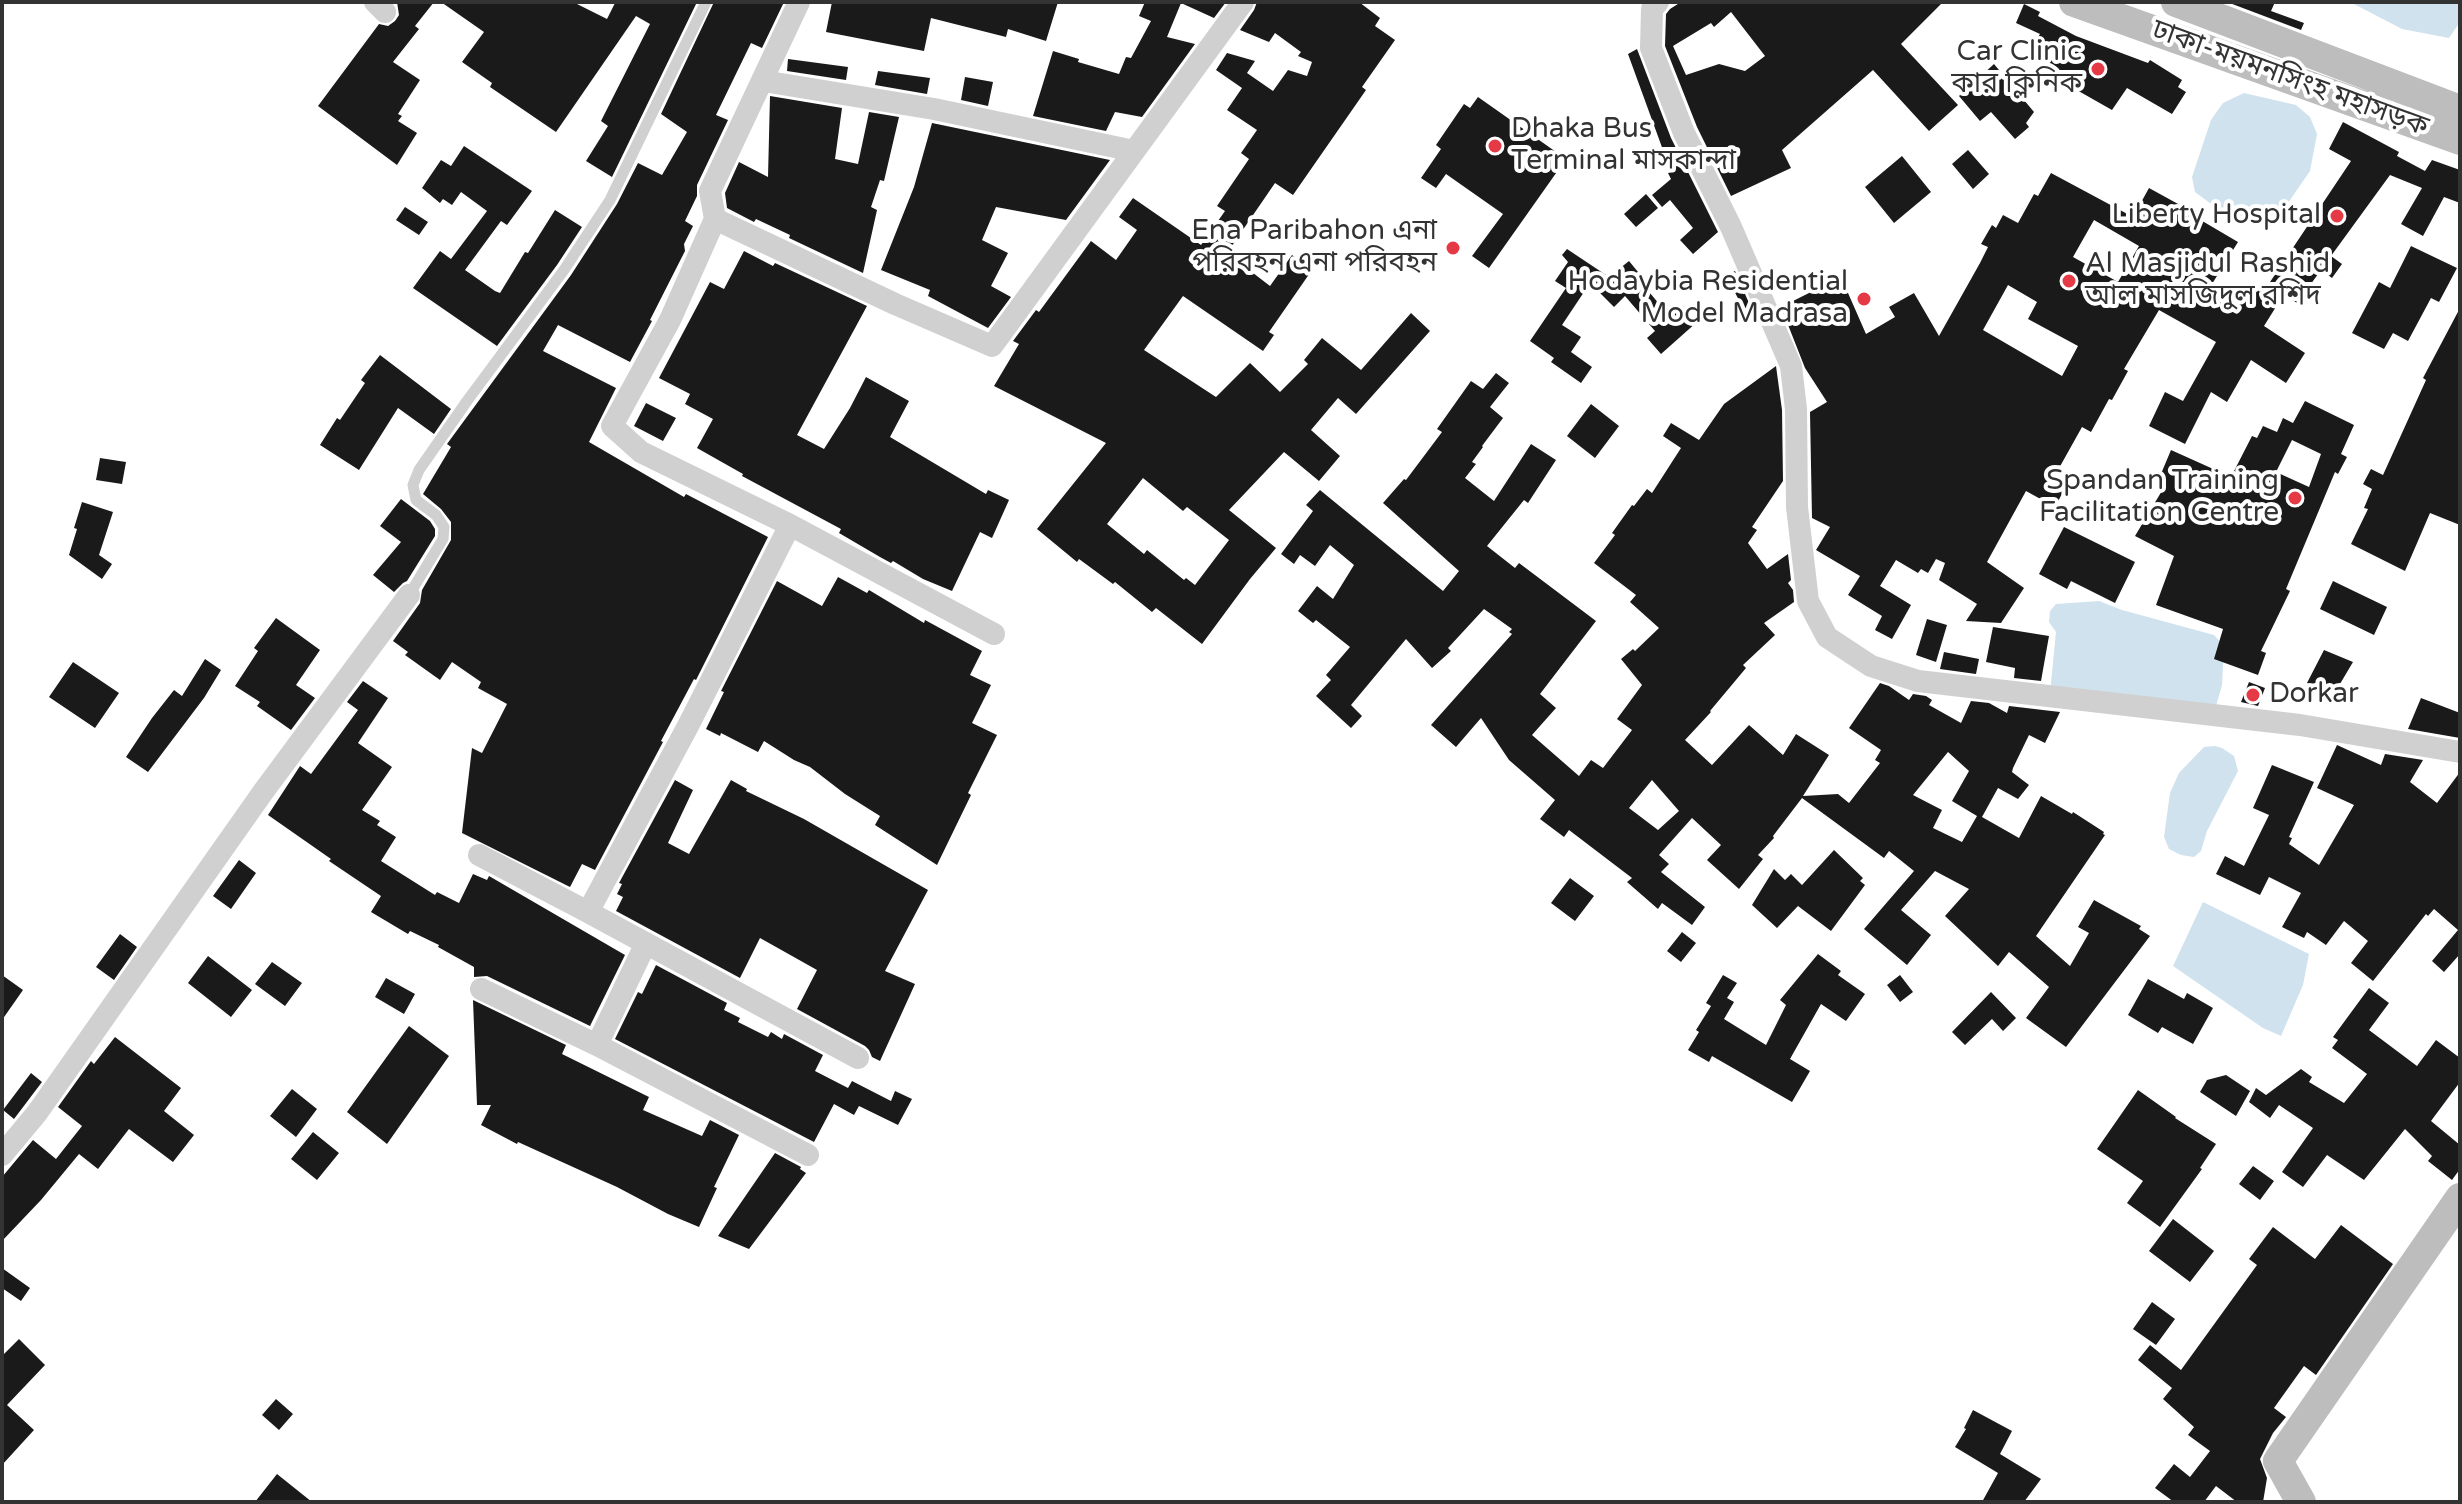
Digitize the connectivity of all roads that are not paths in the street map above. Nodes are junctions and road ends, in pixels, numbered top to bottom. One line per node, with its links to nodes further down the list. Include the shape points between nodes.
1 (706, 2): 13 (lane, via 610,200 419,470 413,485 416,500 444,527 443,539)
2 (799, 2): 7 (street)
3 (1243, 2): 10 (street)
4 (1658, 2): 15 (street, via 1652,9 1651,48 1684,133 1791,366 1797,507 1808,601 1827,637 1871,666 1918,681 2300,725)
5 (2074, 2): 9 (main road, ঢাকা-ময়মনসিংহ মহাসড়ক)
6 (2176, 2): 8 (main road, ঢাকা-ময়মনসিংহ মহাসড়ক)
7 (763, 81): 10 (street, via 934,109); 11 (street, via 710,191)
8 (2460, 110)
9 (2460, 140)
10 (1134, 151): 11 (street, via 992,346)
11 (715, 219): 12 (street, via 670,320 612,426 641,452)
12 (790, 525): 14 (street); 17 (street)
13 (409, 595): 22 (street)
14 (994, 634)
15 (2460, 752)
16 (479, 855): 17 (street)
17 (588, 912): 18 (street)
18 (646, 943): 20 (street); 21 (street)
19 (481, 989): 20 (street)
20 (597, 1045): 23 (street)
21 (858, 1058)
22 (2, 1155)
23 (808, 1155)
24 (2460, 1198): 25 (main road, via 2278,1461)
25 (2289, 1496)

